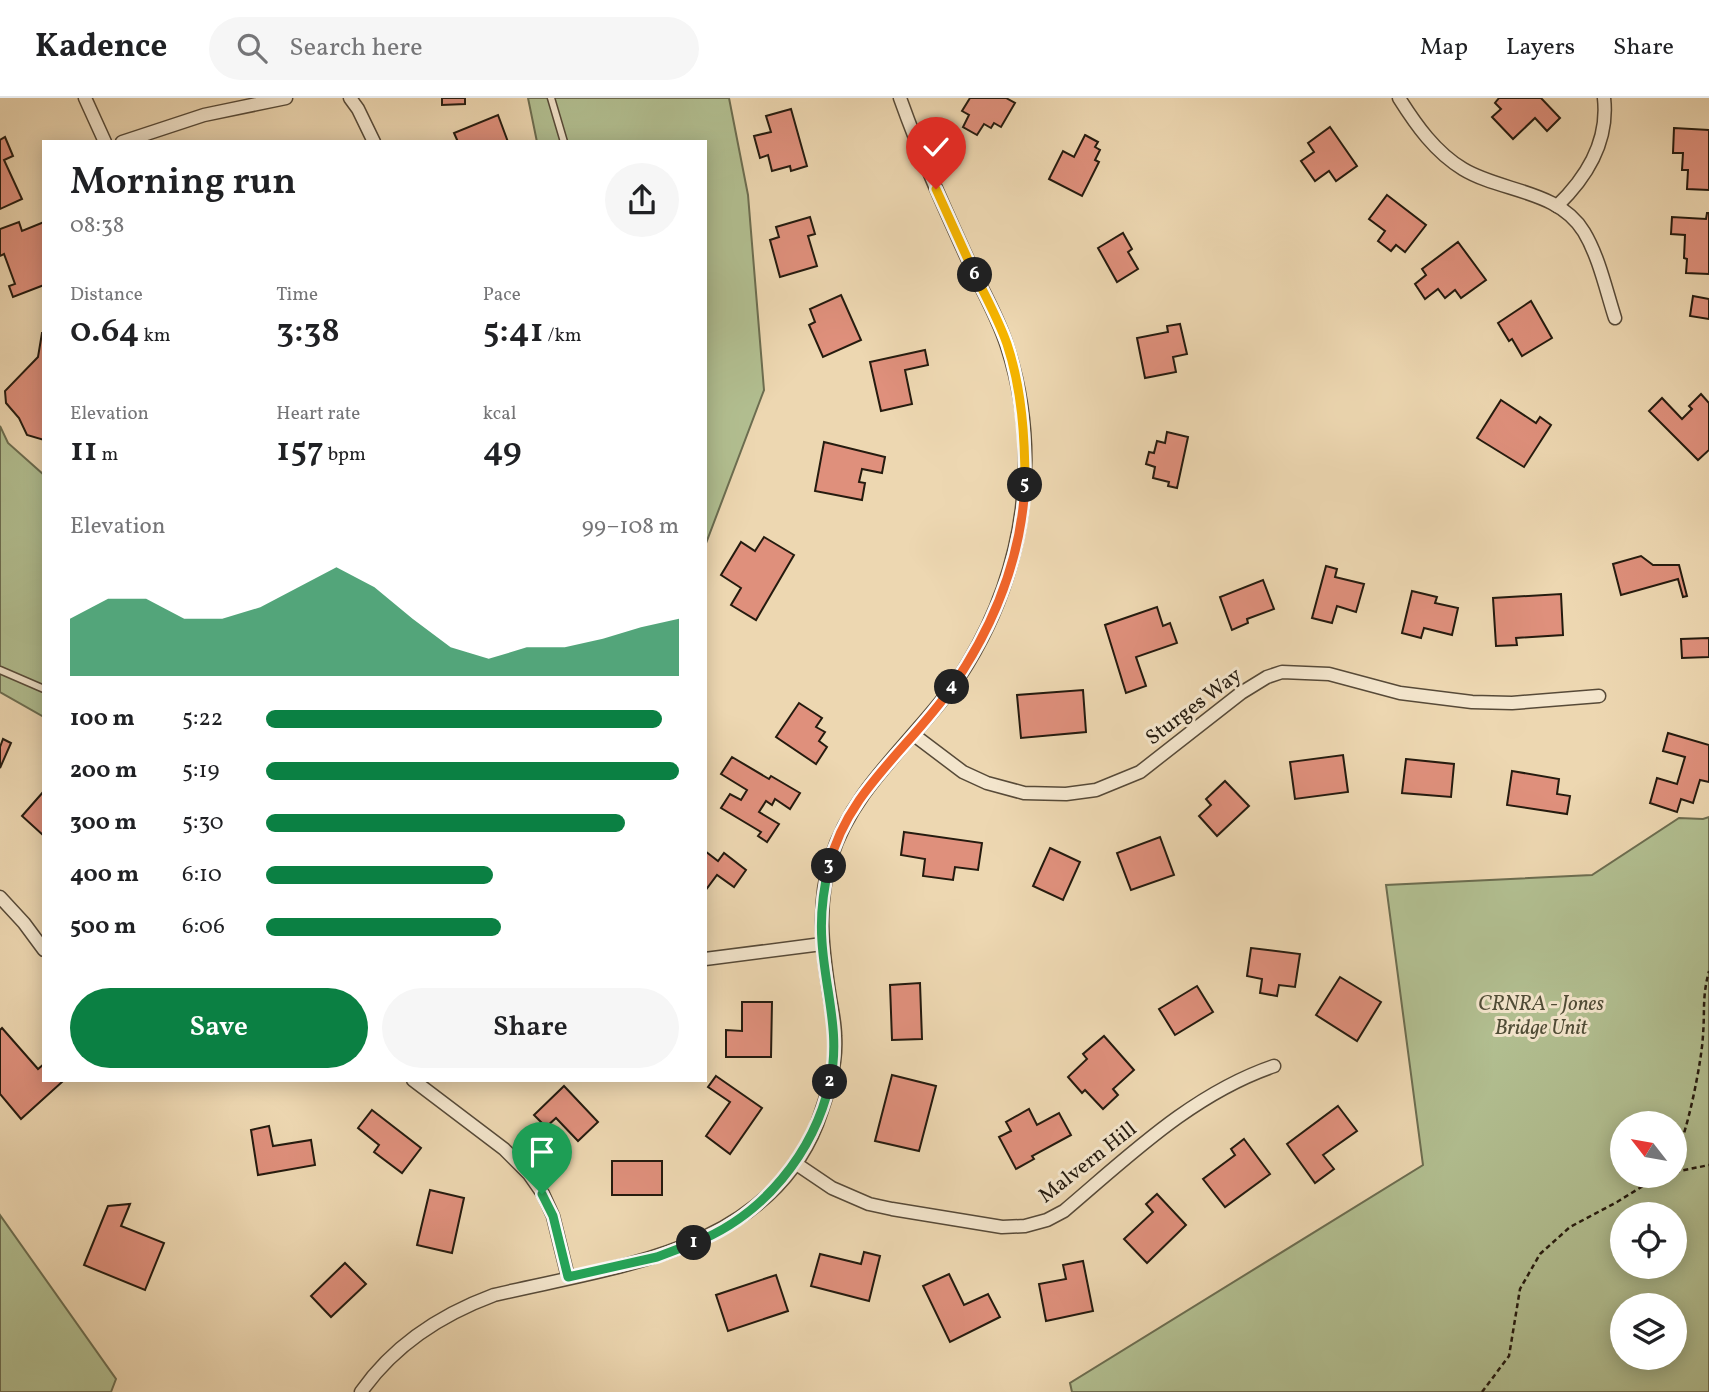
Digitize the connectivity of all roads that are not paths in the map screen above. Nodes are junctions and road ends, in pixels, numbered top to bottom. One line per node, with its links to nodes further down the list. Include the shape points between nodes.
1 (85, 98): 8 (street)
2 (286, 98): 9 (street, via 204,115)
3 (349, 98): 10 (street)
4 (551, 98): 11 (lane)
5 (900, 98): 17 (street, via 920,153 1007,344 1020,396 1025,449 1021,525 1003,592 967,665)
6 (1399, 98): 12 (street, via 1419,129 1462,169)
7 (1604, 98): 12 (street, via 1602,136 1592,164)
8 (104, 140)
9 (128, 140)
10 (373, 140)
11 (563, 140)
12 (1558, 206): 13 (street, via 1584,232)
13 (1615, 318)
14 (0, 670): 15 (lane)
15 (42, 688)
16 (1599, 696): 17 (street, Sturges Way, via 1472,702 1400,693 1329,674 1282,672 1241,693 1140,772 1096,790 1066,794 1024,793 987,783 963,772)
17 (914, 735): 19 (street, via 869,785 840,832 824,887)
18 (0, 897): 20 (street)
19 (822, 944): 21 (street); 24 (street, via 835,1036 833,1068 816,1126)
20 (42, 947)
21 (707, 959)
22 (1274, 1066): 24 (street, Malvern Hill, via 1188,1108 1064,1211 1025,1226 1002,1227 869,1204 831,1188)
23 (417, 1082): 25 (street, via 504,1149 529,1174 553,1216)
24 (795, 1163): 25 (street, via 757,1205 705,1239 657,1257)
25 (568, 1277): 26 (street, via 494,1295 441,1319 414,1336)
26 (361, 1392)

